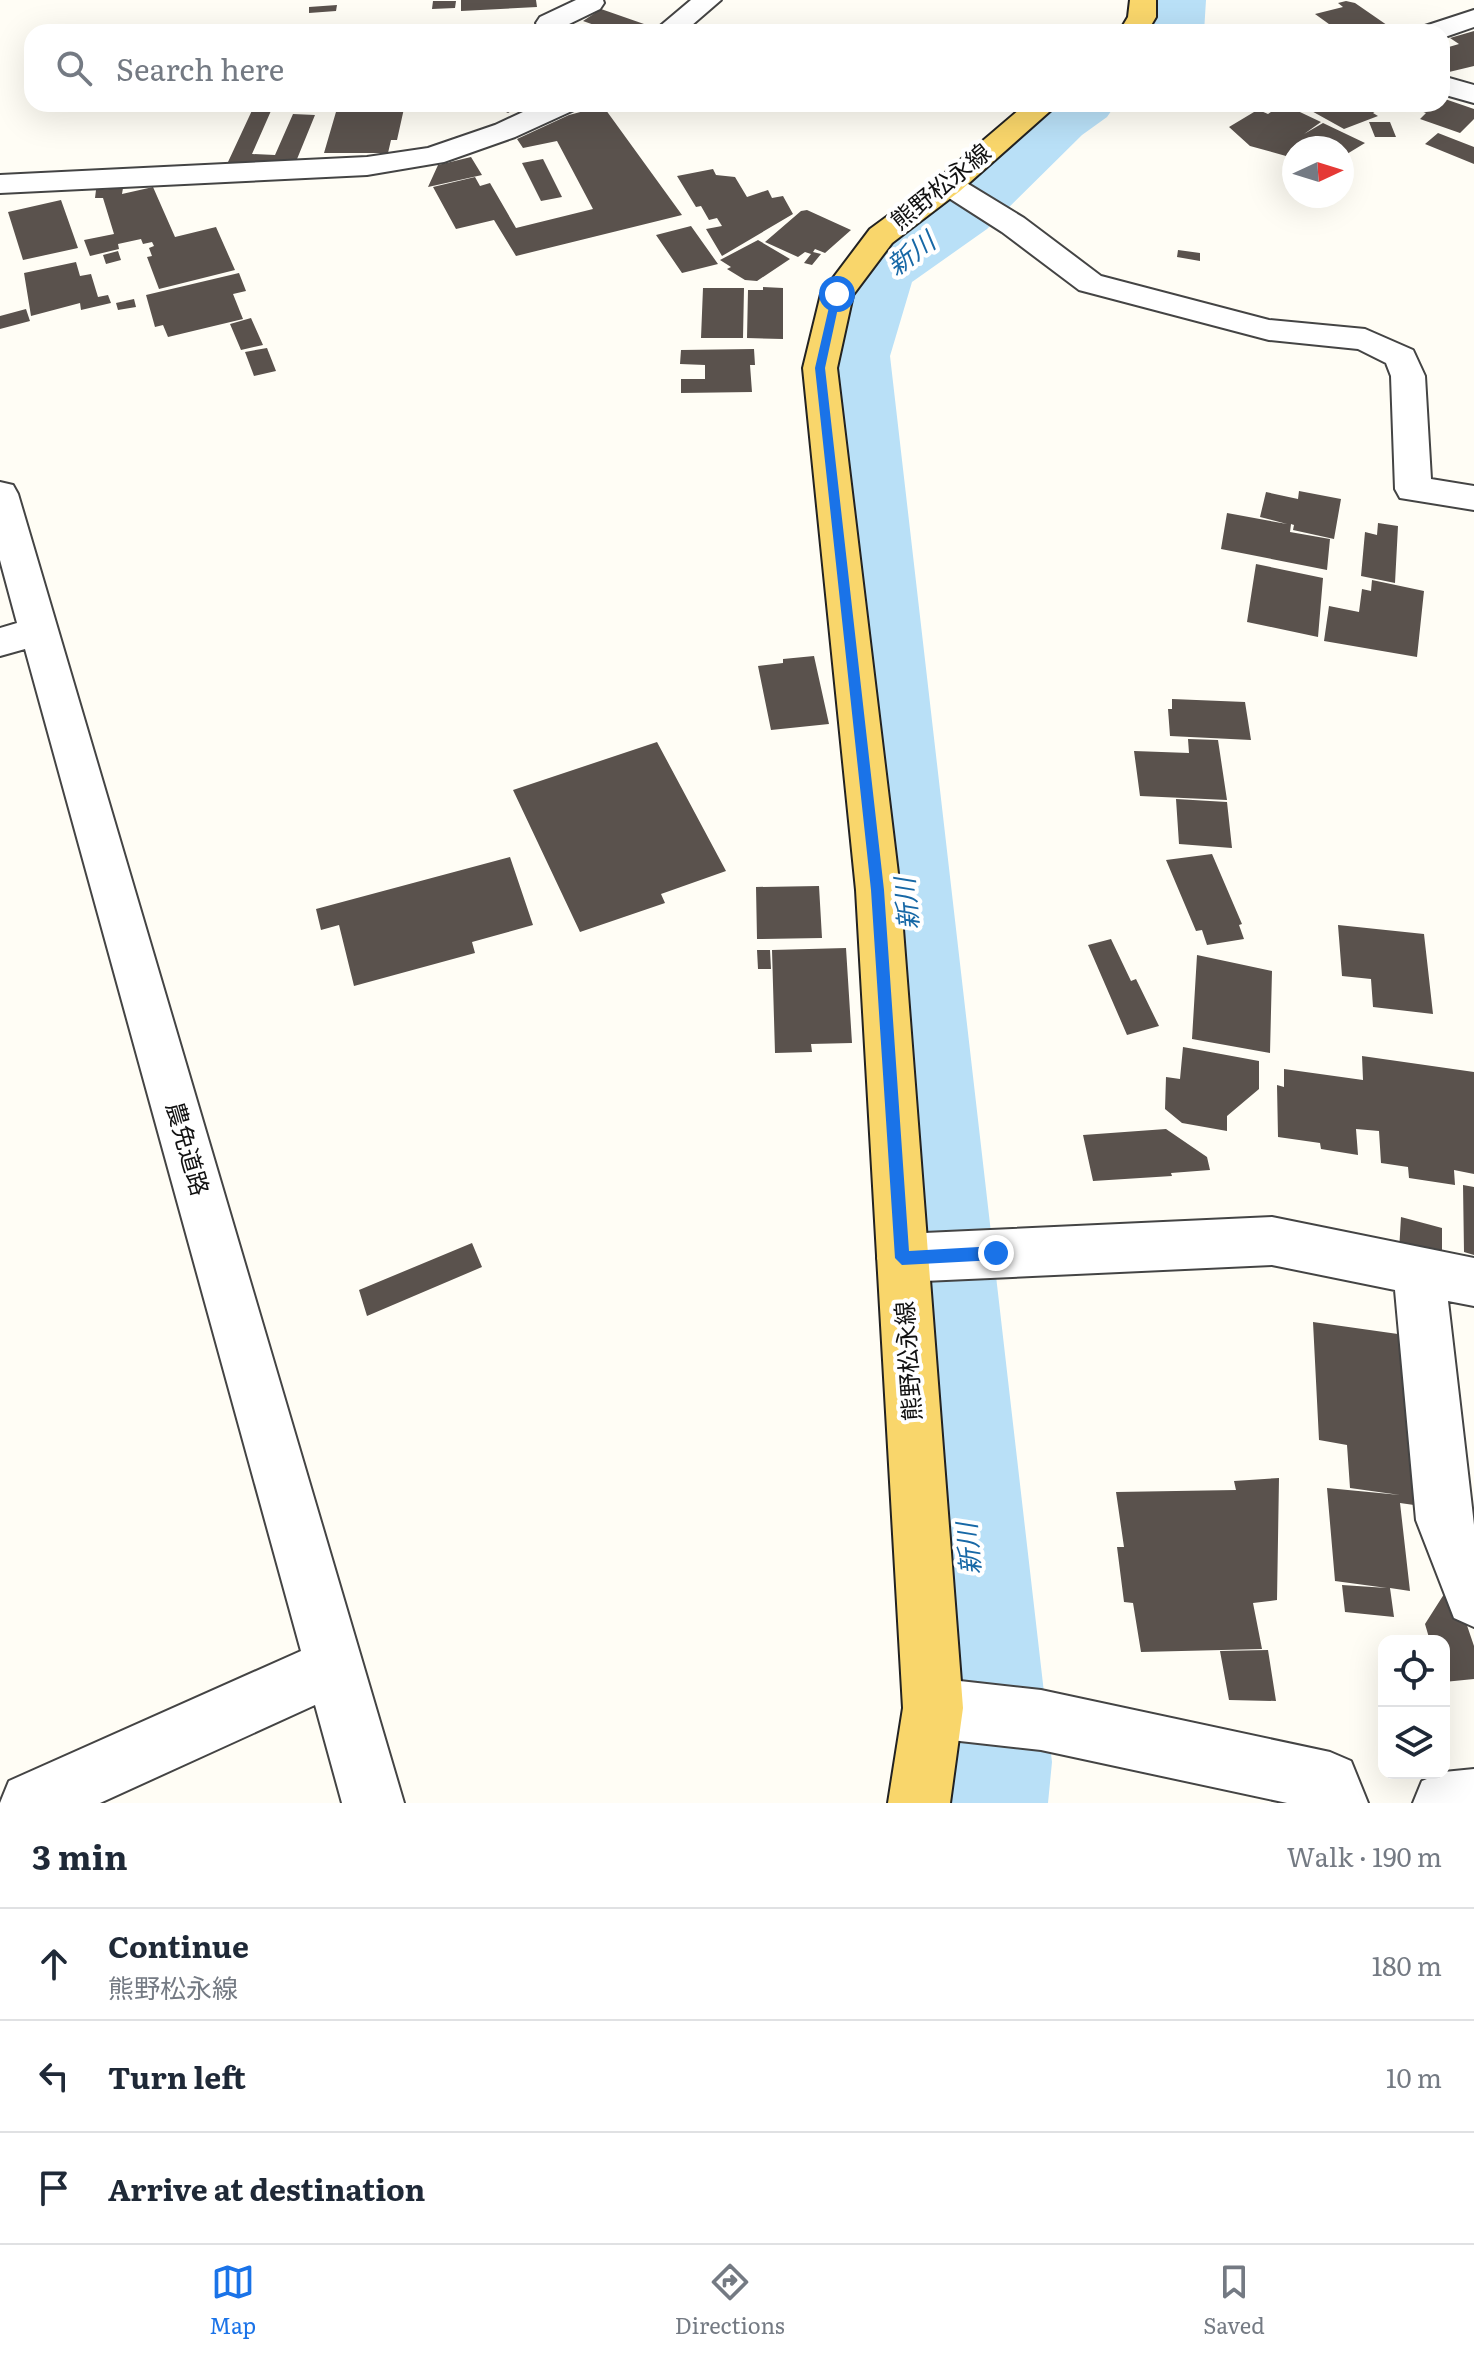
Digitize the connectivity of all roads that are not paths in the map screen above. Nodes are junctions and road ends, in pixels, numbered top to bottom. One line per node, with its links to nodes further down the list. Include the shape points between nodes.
1 (590, 0): 5 (street)
2 (708, 0): 6 (street)
3 (1143, 0): 7 (main road)
4 (1474, 18): 8 (street)
5 (550, 24)
6 (677, 24)
7 (1138, 24)
8 (1450, 27)
9 (1450, 87): 10 (street)
10 (1474, 94)
11 (547, 112): 13 (street, via 433,156 367,166)
12 (1033, 112): 14 (main road, 熊野松永線)
13 (0, 184)
14 (949, 185): 16 (street, via 1090,283 1269,330 1365,339 1401,357 1408,376 1413,489); 18 (main road, 熊野松永線, via 881,236 837,294 820,368 878,890)
15 (0, 494): 17 (street, 農免道路)
16 (1474, 498)
17 (19, 637): 22 (street, 農免道路)
18 (902, 1258): 19 (street, via 1272,1241); 23 (main road, 熊野松永線)
19 (1419, 1271): 20 (street); 21 (street, via 1444,1520)
20 (1474, 1282)
21 (1474, 1598)
22 (336, 1665): 26 (street); 27 (street, 農免道路)
23 (950, 1710): 24 (street, via 1041,1720); 28 (main road, 熊野松永線)
24 (1343, 1796)
25 (1474, 1800): 29 (street)
26 (31, 1803)
27 (373, 1803)
28 (919, 1803)
29 (1444, 1803)

